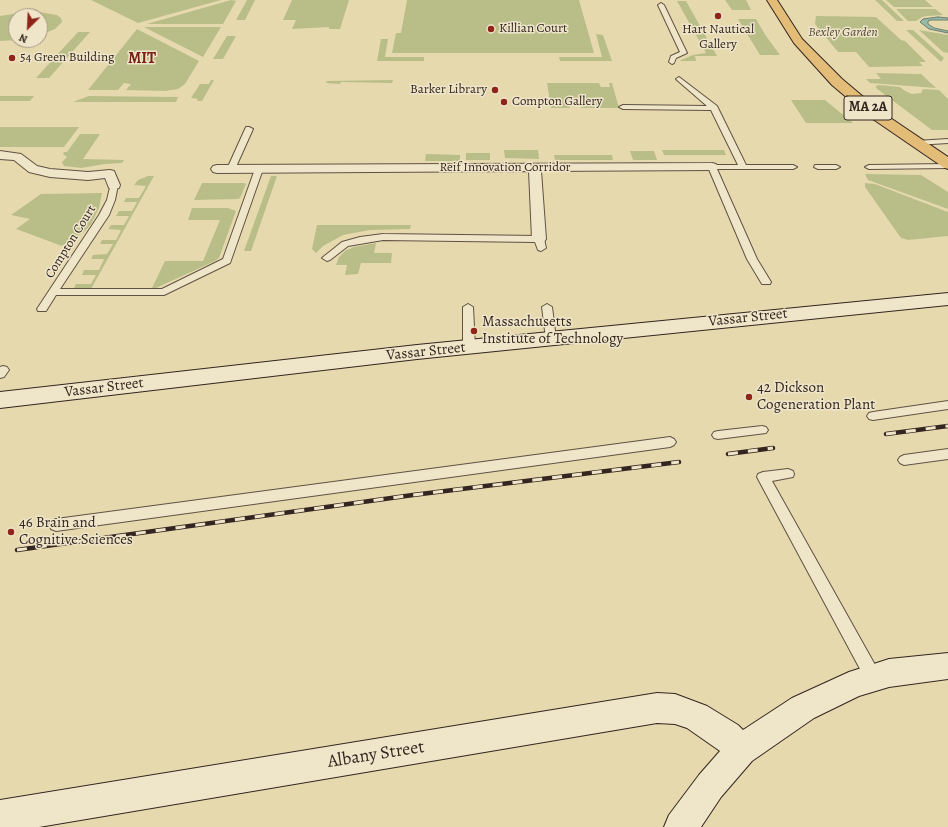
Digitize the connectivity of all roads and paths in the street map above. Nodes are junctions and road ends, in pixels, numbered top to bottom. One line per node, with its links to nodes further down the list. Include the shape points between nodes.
1 (772, 0): 9 (main road, MA 2A, via 789,28 824,69 865,106)
2 (661, 6): 3 (lane, via 684,53 673,57)
3 (672, 62)
4 (679, 79): 6 (lane)
5 (623, 107): 6 (lane)
6 (714, 108): 18 (lane)
7 (249, 129): 20 (lane)
8 (948, 141): 9 (lane)
9 (916, 143): 11 (main road, MA 2A)
10 (0, 155): 22 (street, via 16,157 33,169 50,173 88,176 110,174)
11 (948, 165): 15 (lane)
12 (793, 167): 18 (lane, Reif Innovation Corridor)
13 (818, 167): 14 (lane)
14 (836, 167)
15 (869, 167)
16 (535, 168): 17 (street, Reif Innovation Corridor); 21 (street, Reif Innovation Corridor); 23 (street)
17 (712, 168): 18 (lane, Reif Innovation Corridor); 25 (lane, via 752,259)
18 (744, 168)
19 (216, 169): 20 (street, Reif Innovation Corridor)
20 (231, 169): 21 (street, Reif Innovation Corridor)
21 (259, 169): 26 (lane, via 227,261 164,292)
22 (114, 185): 26 (lane, Compton Court, via 104,215)
23 (540, 244): 24 (lane, via 469,243 383,237 346,244)
24 (327, 258)
25 (766, 282)
26 (54, 292): 30 (lane, Compton Court)
27 (948, 298): 31 (main road, Vassar Street)
28 (468, 307): 32 (lane)
29 (547, 307): 31 (lane)
30 (42, 310)
31 (551, 339): 32 (main road, Vassar Street)
32 (469, 347): 33 (main road, Vassar Street)
33 (0, 400)
34 (948, 405): 35 (lane)
35 (872, 416)
36 (762, 430): 37 (lane)
37 (718, 435)
38 (670, 442): 42 (lane)
39 (948, 454): 40 (lane)
40 (904, 460)
41 (788, 474): 44 (lane, via 763,477)
42 (56, 525)
43 (948, 666): 44 (main road)
44 (881, 675): 45 (main road, via 849,686 803,708)
45 (741, 750): 46 (main road, Albany Street, via 727,736 696,716 676,709 657,708); 47 (main road, via 710,786)
46 (0, 817)
47 (681, 827)

